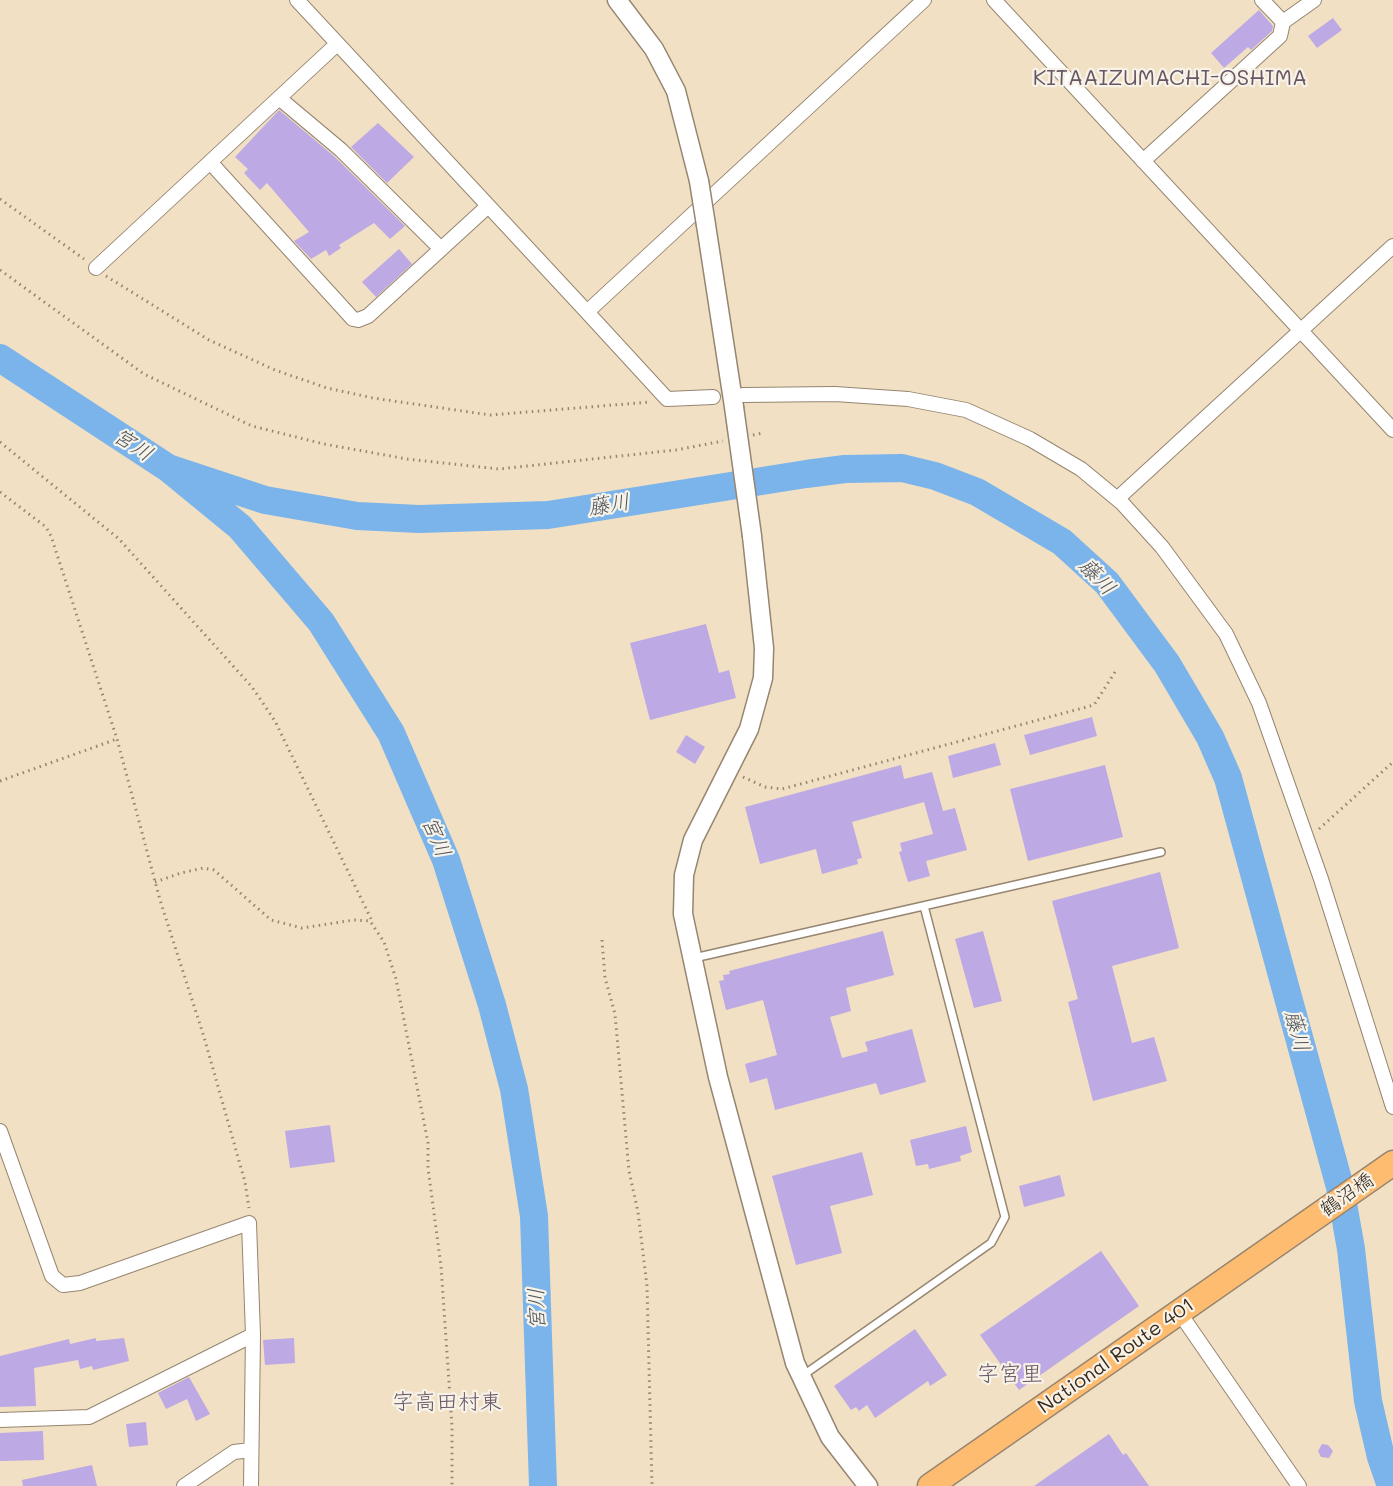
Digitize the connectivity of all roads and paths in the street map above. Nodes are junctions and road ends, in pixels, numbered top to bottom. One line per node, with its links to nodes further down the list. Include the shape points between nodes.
1 (297, 0): 8 (street)
2 (617, 0): 22 (street, bridge, via 654,50 676,91 699,181)
3 (924, 0): 18 (street)
4 (994, 0): 10 (street)
5 (1262, 0): 7 (street)
6 (1314, 0): 7 (street)
7 (1283, 22): 10 (street, via 1280,36)
8 (338, 44): 9 (street); 13 (street)
9 (279, 98): 11 (street); 15 (street, via 341,150)
10 (1143, 161): 19 (street)
11 (210, 162): 15 (street, via 358,321); 16 (street)
12 (0, 199): 16 (path)
13 (488, 206): 15 (street); 18 (street)
14 (1393, 246): 19 (street)
15 (441, 249)
16 (96, 268): 21 (path, via 209,340 327,388 490,415)
17 (0, 270): 26 (path, via 144,374 252,426 324,444 407,459 499,469 676,450)
18 (587, 312): 21 (street)
19 (1302, 332): 23 (street); 29 (street)
20 (713, 397): 21 (street)
21 (667, 399)
22 (739, 401): 29 (street, via 856,395 908,399 966,410 1030,438 1081,469); 33 (street, bridge, via 763,638 763,678 749,729)
23 (1393, 430)
24 (763, 433): 25 (path)
25 (752, 435)
26 (730, 439)
27 (0, 442): 39 (path, via 119,540 252,687 275,722)
28 (0, 492): 31 (path, via 46,527 51,536)
29 (1117, 499): 35 (street, via 1162,547 1226,634 1259,703)
30 (1115, 672): 33 (path, via 1094,705 782,789 755,784)
31 (117, 739): 34 (path); 37 (path)
32 (1393, 762): 35 (path)
33 (728, 768): 41 (street, via 693,840 684,875 683,914)
34 (0, 781)
35 (1307, 840): 42 (street)
36 (1161, 852): 38 (lane)
37 (155, 882): 39 (path, via 202,868 214,870 271,920 286,926 319,927 354,920 370,921); 45 (path, via 245,1182)
38 (924, 906): 41 (lane); 49 (lane, via 1005,1217 991,1243)
39 (375, 927): 54 (path, via 391,957 428,1143 441,1266)
40 (602, 940): 55 (path, via 605,978 615,1014 626,1149 647,1286)
41 (692, 958): 49 (street, via 718,1077)
42 (1393, 1107)
43 (0, 1131): 45 (street, via 52,1276 63,1285 80,1283)
44 (1393, 1163): 46 (highway, 鶴沼橋)
45 (249, 1223): 48 (street)
46 (1301, 1228): 47 (highway, National Route 401)
47 (1179, 1312): 57 (highway, National Route 401); 58 (street)
48 (253, 1335): 50 (street, via 89,1417); 51 (street)
49 (800, 1377): 56 (street, via 830,1437)
50 (0, 1420)
51 (251, 1450): 52 (street, via 234,1452); 53 (street)
52 (184, 1486)
53 (251, 1486)
54 (452, 1486)
55 (652, 1486)
56 (868, 1486)
57 (930, 1486)
58 (1299, 1486)

